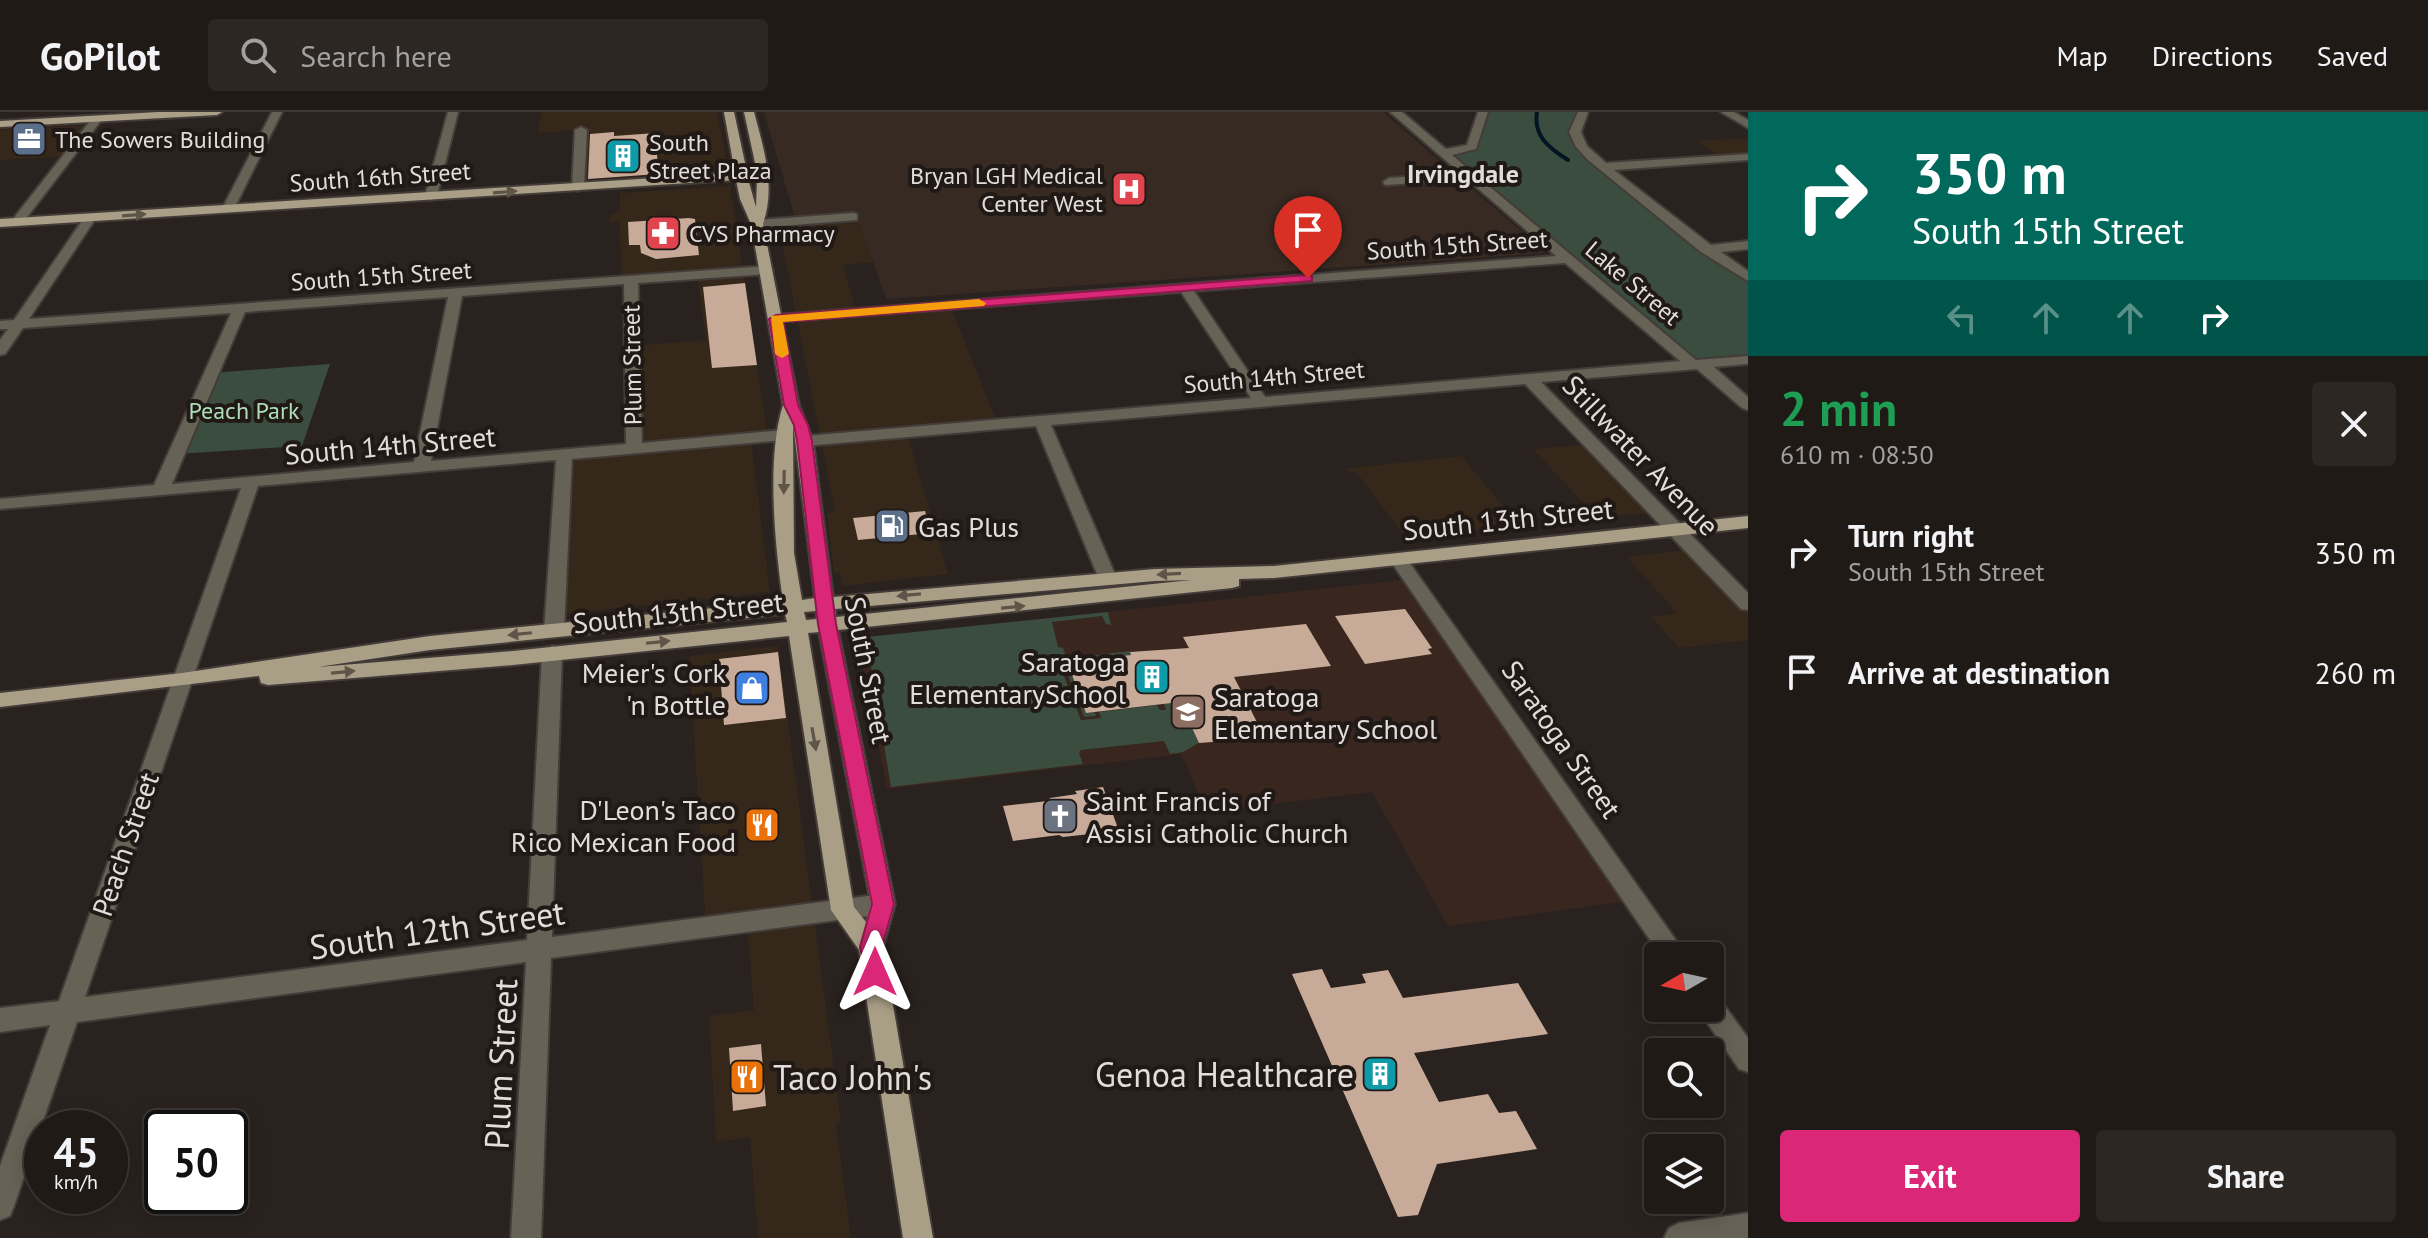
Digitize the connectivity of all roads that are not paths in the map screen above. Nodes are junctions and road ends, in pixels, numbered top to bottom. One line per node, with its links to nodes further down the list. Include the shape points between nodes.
1 (217, 112): 10 (main road)
2 (277, 112): 24 (street)
3 (453, 112): 23 (street)
4 (729, 112): 20 (main road, South Street)
5 (749, 112): 18 (main road, South Street)
6 (1395, 112): 15 (street, Lake Street)
7 (1483, 112): 15 (street, via 1472,147)
8 (1583, 112): 17 (street, via 1575,132 1579,142)
9 (1726, 112): 13 (street)
10 (158, 114): 11 (main road)
11 (98, 118): 12 (main road); 27 (street)
12 (0, 124)
13 (1748, 125)
14 (581, 130): 22 (street)
15 (1443, 153): 19 (street, Lake Street)
16 (1748, 157): 17 (street)
17 (1605, 167): 31 (street)
18 (762, 175): 20 (main road, South 16th Street); 29 (main road, South Street, via 763,211)
19 (1470, 176): 21 (street); 32 (street, Lake Street)
20 (741, 177): 22 (main road, South 16th Street); 29 (main road, South Street)
21 (1389, 182)
22 (578, 187): 23 (main road, South 16th Street, one-way to 22)
23 (431, 196): 24 (main road, South 16th Street)
24 (228, 209): 26 (main road, South 16th Street, one-way to 24)
25 (853, 217): 29 (street)
26 (90, 218): 27 (main road, South 16th Street); 40 (street)
27 (17, 222): 28 (main road, South 16th Street)
28 (0, 223)
29 (757, 224): 33 (main road, South Street)
30 (1748, 245): 31 (street)
31 (1706, 249): 34 (street)
32 (1567, 259): 36 (street, South 15th Street); 44 (street, Lake Street)
33 (766, 270): 35 (street, South 15th Street); 39 (main road, South Street)
34 (1748, 277)
35 (631, 280): 37 (street, South 15th Street); 52 (street, Plum Street)
36 (1184, 287): 39 (street, South 15th Street); 46 (street)
37 (456, 292): 38 (street, South 15th Street); 54 (street)
38 (240, 308): 40 (street, South 15th Street); 56 (street)
39 (776, 319): 47 (main road, South Street)
40 (19, 324): 41 (street, South 15th Street); 42 (street)
41 (0, 325)
42 (0, 351)
43 (1748, 360): 44 (street, South 14th Street)
44 (1697, 365): 45 (street, South 14th Street); 48 (street, Lake Street)
45 (1529, 379): 46 (street, South 14th Street); 59 (street, Stillwater Avenue)
46 (1261, 402): 49 (street, South 14th Street)
47 (791, 405): 50 (main road, South Street); 51 (main road, South Street)
48 (1748, 405)
49 (1042, 421): 51 (street, South 14th Street); 62 (street)
50 (783, 435): 52 (street, South 14th Street); 65 (main road, South Street, one-way to 65, via 784,535)
51 (805, 441): 63 (main road, South Street)
52 (634, 450): 53 (street, South 14th Street)
53 (564, 456): 54 (street, South 14th Street); 68 (street, Plum Street)
54 (421, 468): 55 (street, South 14th Street)
55 (251, 483): 56 (street, South 14th Street); 69 (street, Peach Street)
56 (160, 491): 57 (street, South 14th Street)
57 (0, 504)
58 (1748, 522): 59 (main road, South 13th Street)
59 (1675, 530): 60 (main road, South 13th Street); 64 (street, Stillwater Avenue)
60 (1398, 559): 61 (main road, South 13th Street); 73 (street, Saratoga Street)
61 (1274, 572): 62 (main road, South 13th Street, one-way to 62); 66 (main road, South 13th Street, one-way to 61, via 1224,584)
62 (1108, 579): 63 (main road, South 13th Street, one-way to 63)
63 (824, 604): 65 (main road, South 13th Street); 66 (main road, South Street)
64 (1748, 604)
65 (792, 607): 67 (main road, South Street); 68 (main road, South 13th Street)
66 (827, 624): 67 (main road, South 13th Street); 71 (main road, South Street)
67 (796, 628): 68 (main road, South 13th Street, one-way to 67); 72 (main road, South Street, one-way to 72)
68 (553, 642): 69 (main road, South 13th Street, via 250,679); 75 (street, Plum Street)
69 (182, 680): 70 (main road, South 13th Street); 76 (street, Peach Street)
70 (0, 700)
71 (883, 904): 72 (street, South 12th Street); 74 (main road, South Street)
72 (843, 910): 74 (main road, South Street); 75 (street, South 12th Street)
73 (1665, 942)
74 (871, 947): 83 (main road, South Street)
75 (539, 949): 76 (street, South 12th Street); 82 (street, Plum Street)
76 (68, 1011): 77 (street, South 12th Street); 80 (street, Peach Street)
77 (0, 1020)
78 (1721, 1022): 79 (street)
79 (1748, 1060)
80 (0, 1206)
81 (1748, 1227): 84 (street)
82 (526, 1238)
83 (918, 1238)
84 (1679, 1238)

